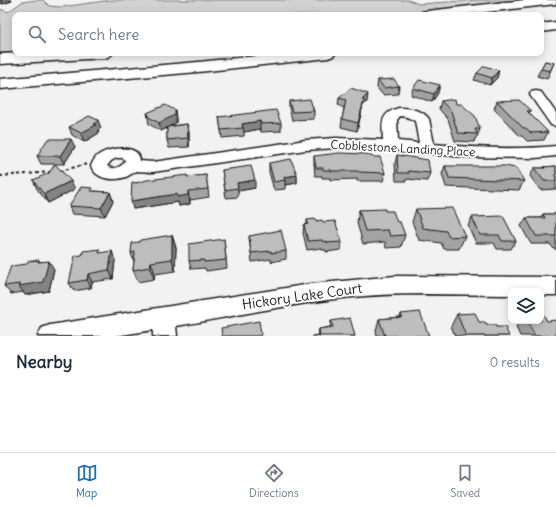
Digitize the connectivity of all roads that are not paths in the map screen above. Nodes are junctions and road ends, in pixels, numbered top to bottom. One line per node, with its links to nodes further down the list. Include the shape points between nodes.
1 (556, 0): 3 (highway)
2 (556, 10): 4 (highway)
3 (453, 12)
4 (540, 12)
5 (556, 26): 6 (highway)
6 (544, 28)
7 (31, 56): 10 (highway)
8 (52, 56): 10 (highway)
9 (301, 56): 11 (highway)
10 (0, 59)
11 (0, 84)
12 (536, 95): 13 (street)
13 (556, 122)
14 (391, 145): 15 (street, Cobblestone Landing Place); 15 (street, via 390,118 393,114 410,112 422,119); 17 (street, Cobblestone Landing Place, via 306,145 153,167 132,166 123,172 112,174 100,169)
15 (427, 149): 16 (street, Cobblestone Landing Place, via 493,153)
16 (556, 151)
17 (100, 163)
18 (556, 286): 19 (street, Hickory Lake Court, via 395,285 353,288 311,293)
19 (165, 327): 20 (street, Hickory Lake Court)
20 (50, 336)

